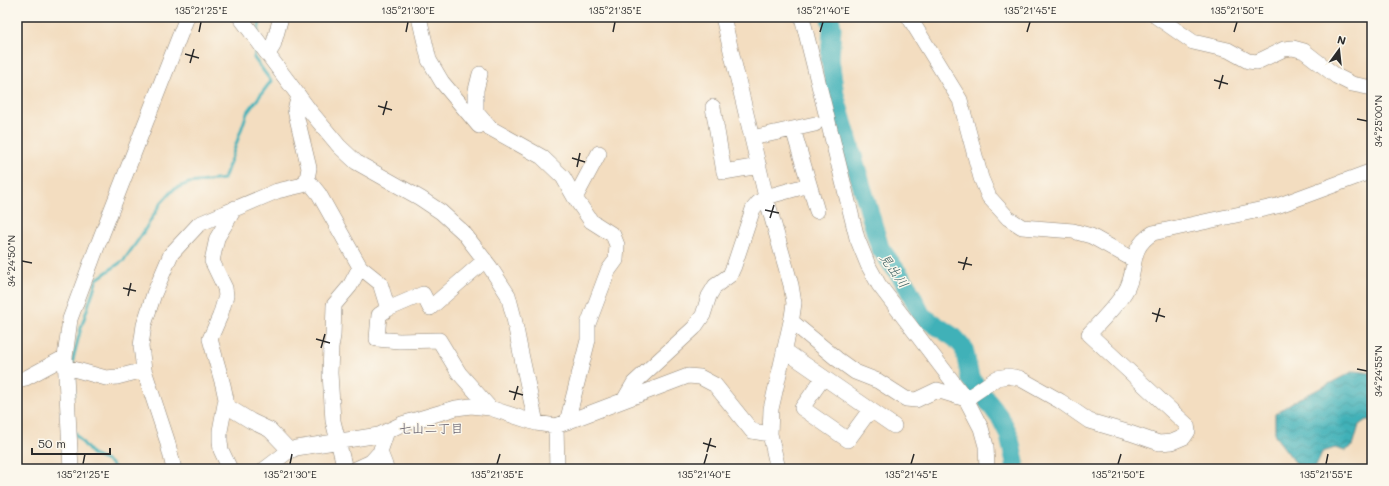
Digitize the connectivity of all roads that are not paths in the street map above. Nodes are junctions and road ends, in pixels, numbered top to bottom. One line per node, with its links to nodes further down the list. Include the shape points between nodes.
1 (187, 17): 33 (street, via 70,319)
2 (240, 17): 9 (street)
3 (281, 17): 9 (street, via 273,46)
4 (419, 17): 15 (street, via 429,60 442,82 476,124 483,129)
5 (723, 17): 17 (street)
6 (802, 17): 37 (street, via 848,206 868,265 879,285)
7 (908, 17): 28 (street, via 960,100 981,178 990,197 1008,218 1022,227 1073,231 1091,236)
8 (1157, 17): 11 (street, via 1193,42 1228,50 1248,61 1258,62 1284,49 1304,51 1336,76 1352,84)
9 (268, 54): 12 (street)
10 (480, 74): 15 (street, via 476,90 476,112)
11 (1372, 88)
12 (299, 96): 21 (street, via 295,110 309,168); 27 (street, via 339,146 356,162 441,212 463,232)
13 (713, 107): 19 (street, via 724,172)
14 (815, 124): 16 (street)
15 (490, 128): 24 (street, via 542,157 563,177)
16 (794, 129): 17 (street); 22 (street)
17 (752, 138): 19 (street)
18 (599, 153): 24 (street)
19 (759, 166): 23 (street)
20 (1372, 171): 28 (street, via 1277,206 1153,233 1144,238)
21 (307, 180): 25 (street, via 303,185 277,191); 29 (street, via 319,194)
22 (809, 185): 23 (street); 26 (street)
23 (766, 197): 31 (street, via 791,285 794,303); 38 (street, via 753,209 730,275 715,286 708,296 703,315 694,328 634,383)
24 (575, 198): 43 (street, via 591,221 613,235 617,245 616,260 608,271 588,324 588,340)
25 (236, 208): 34 (street, via 199,224 171,254 144,325 141,346); 39 (street, via 217,238 212,261 225,288 226,296 210,338 223,385)
26 (817, 211)
27 (485, 260): 30 (street, via 430,308 424,294); 42 (street, via 508,295)
28 (1134, 260): 37 (street, via 1125,292 1089,334 1182,418 1188,431 1184,437 1172,442 1159,443 1089,421 1019,378 1008,376 997,378)
29 (360, 268): 30 (street, via 380,283); 47 (street, via 350,286 334,305 330,373)
30 (388, 309): 40 (street, via 379,316 376,339 439,340 459,374)
31 (792, 320): 32 (street); 37 (street, via 837,359 906,399 916,400 937,390)
32 (784, 350): 35 (street); 46 (street, via 770,409)
33 (65, 362): 34 (street, via 106,378); 36 (street); 51 (street)
34 (144, 370): 52 (street)
35 (824, 378): 41 (street); 41 (street, via 802,408 848,440)
36 (17, 380)
37 (966, 399): 59 (street, via 981,428 986,446)
38 (624, 400): 43 (street); 46 (street, via 688,376 700,377 714,385 752,431)
39 (225, 405): 48 (street, via 270,430); 53 (street, via 220,441 221,450)
40 (490, 408): 42 (street); 45 (street, via 456,408)
41 (870, 410): 44 (street)
42 (536, 423): 43 (street)
43 (561, 424): 58 (street)
44 (894, 426)
45 (386, 431): 47 (street, via 379,435); 49 (street)
46 (770, 434): 50 (street)
47 (337, 442): 48 (street); 55 (street)
48 (290, 451): 54 (street)
49 (380, 452): 56 (street, via 371,462); 57 (street)
50 (779, 467)
51 (71, 469)
52 (174, 469)
53 (230, 469)
54 (265, 469)
55 (345, 469)
56 (356, 469)
57 (386, 469)
58 (557, 469)
59 (987, 469)

